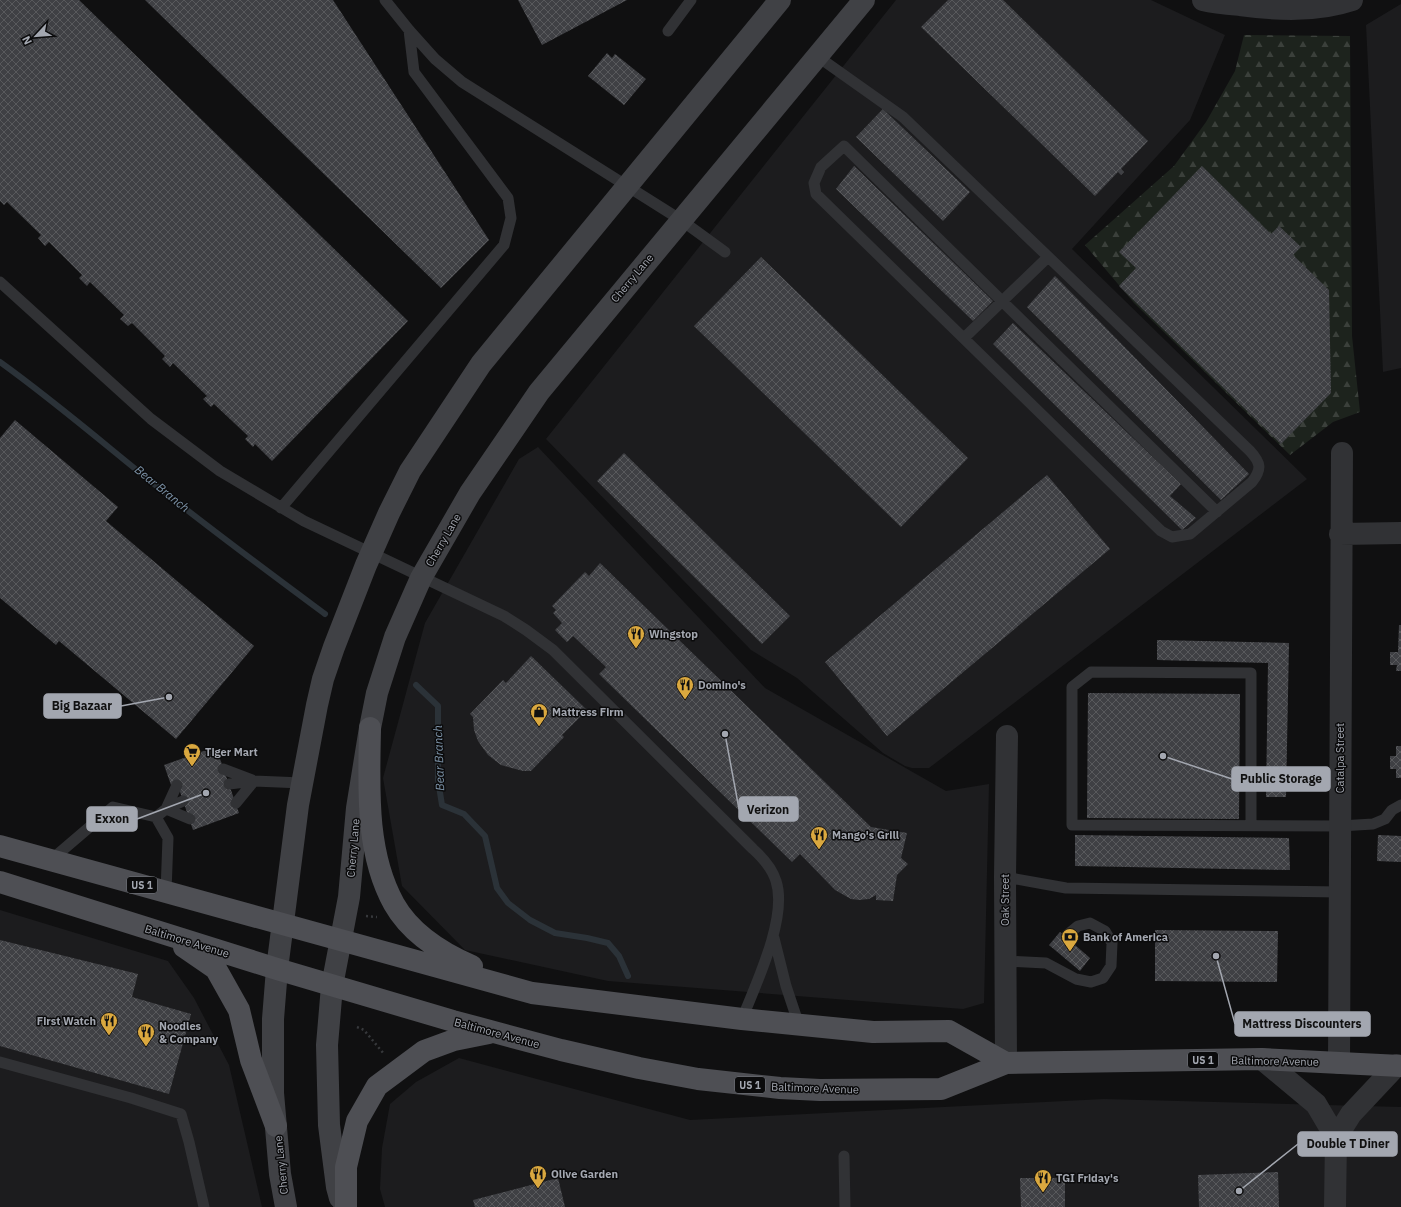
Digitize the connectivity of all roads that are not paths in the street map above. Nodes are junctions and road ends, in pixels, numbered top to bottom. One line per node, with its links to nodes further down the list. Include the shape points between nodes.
1 (385, 0): 7 (lane)
2 (691, 0): 8 (lane)
3 (780, 0): 10 (main road, Cherry Lane)
4 (864, 0): 9 (main road, Cherry Lane)
5 (1203, 0): 6 (street, via 1272,9 1328,6)
6 (1352, 0)
7 (409, 30): 10 (lane, via 435,59 462,82); 18 (lane, via 414,72 508,198 511,218 504,245)
8 (668, 31)
9 (817, 56): 11 (main road, Cherry Lane); 13 (lane, via 903,117)
10 (627, 186): 11 (lane); 22 (main road, Cherry Lane, via 481,364 410,471)
11 (681, 220): 12 (lane); 23 (main road, Cherry Lane, via 539,392 470,493)
12 (725, 252)
13 (1048, 257): 15 (lane); 19 (lane, via 1258,460 1259,473 1252,482)
14 (0, 282): 18 (lane, via 151,419 220,471)
15 (1002, 302): 16 (lane); 16 (lane, via 844,146 821,167 814,183 816,194); 19 (lane)
16 (964, 338): 19 (lane, via 1160,531 1172,537 1190,534)
17 (1342, 453): 21 (street, Catalpa Street)
18 (282, 508): 22 (lane, via 304,522)
19 (1217, 512)
20 (1401, 533): 21 (street)
21 (1340, 534): 38 (street, Catalpa Street)
22 (371, 553): 23 (lane); 28 (main road, Cherry Lane, via 323,679)
23 (421, 578): 24 (main road, Cherry Lane, via 395,637 377,693); 48 (lane, via 504,616 553,650 765,860 776,882 779,898)
24 (370, 728): 49 (main road, Cherry Lane, via 357,808 349,897); 55 (main road, via 370,797 375,850 381,874 394,905 423,937 452,957)
25 (1007, 736): 41 (street, Oak Street)
26 (223, 769): 27 (lane)
27 (254, 781): 28 (lane); 29 (lane); 32 (lane)
28 (302, 783): 45 (main road, Cherry Lane)
29 (229, 784)
30 (177, 786): 34 (lane)
31 (183, 801): 34 (lane)
32 (236, 803)
33 (1401, 805): 38 (lane, via 1392,810 1385,819 1373,824)
34 (166, 809): 35 (lane); 36 (lane)
35 (156, 817): 40 (lane, via 113,807); 43 (lane, via 168,838)
36 (190, 819)
37 (1251, 825): 37 (lane, via 1072,825 1072,687 1092,672 1252,672); 38 (lane)
38 (1340, 826): 44 (street, Catalpa Street)
39 (0, 846): 40 (main road, US 1)
40 (51, 860): 43 (main road, US 1)
41 (1005, 877): 44 (lane, via 1066,888); 51 (street, Oak Street)
42 (0, 882): 46 (main road, Baltimore Avenue / US 1)
43 (166, 892): 45 (main road, US 1)
44 (1340, 892): 62 (street, Catalpa Street)
45 (283, 925): 49 (main road, US 1); 53 (main road, Cherry Lane)
46 (163, 934): 53 (main road, Baltimore Avenue / US 1); 64 (main road, via 216,969 239,1010 251,1060)
47 (1068, 935): 52 (lane, via 1078,926 1090,923 1106,931 1112,943 1111,966 1103,978 1091,982 1076,979)
48 (774, 938): 56 (lane); 57 (lane)
49 (341, 940): 54 (main road, Cherry Lane); 55 (main road, US 1)
50 (1053, 954): 52 (lane)
51 (1005, 961): 52 (lane); 61 (street, Oak Street)
52 (1046, 962)
53 (277, 969): 54 (main road, Baltimore Avenue / US 1); 64 (main road, Cherry Lane, via 273,1019)
54 (332, 986): 58 (main road, Baltimore Avenue / US 1); 69 (main road, Cherry Lane, via 327,1045 329,1125)
55 (532, 993): 56 (main road, US 1)
56 (742, 1019): 57 (main road, US 1)
57 (799, 1024): 61 (main road, US 1, via 873,1032 949,1031)
58 (494, 1032): 61 (main road, Baltimore Avenue / US 1, via 638,1068 698,1079 807,1090 941,1089); 70 (main road, via 454,1040 424,1051 377,1086 357,1121 346,1166)
59 (1262, 1059): 61 (main road, Baltimore Avenue / US 1); 62 (main road, Baltimore Avenue / US 1); 65 (street, via 1316,1104)
60 (0, 1062): 67 (lane, via 181,1114)
61 (1006, 1063)
62 (1340, 1063): 63 (main road, Baltimore Avenue / US 1)
63 (1399, 1066): 65 (street, via 1350,1114)
64 (276, 1126): 68 (main road, Cherry Lane)
65 (1336, 1138): 72 (street)
66 (844, 1156): 71 (lane)
67 (204, 1207)
68 (286, 1207)
69 (342, 1207)
70 (346, 1207)
71 (845, 1207)
72 (1335, 1207)

